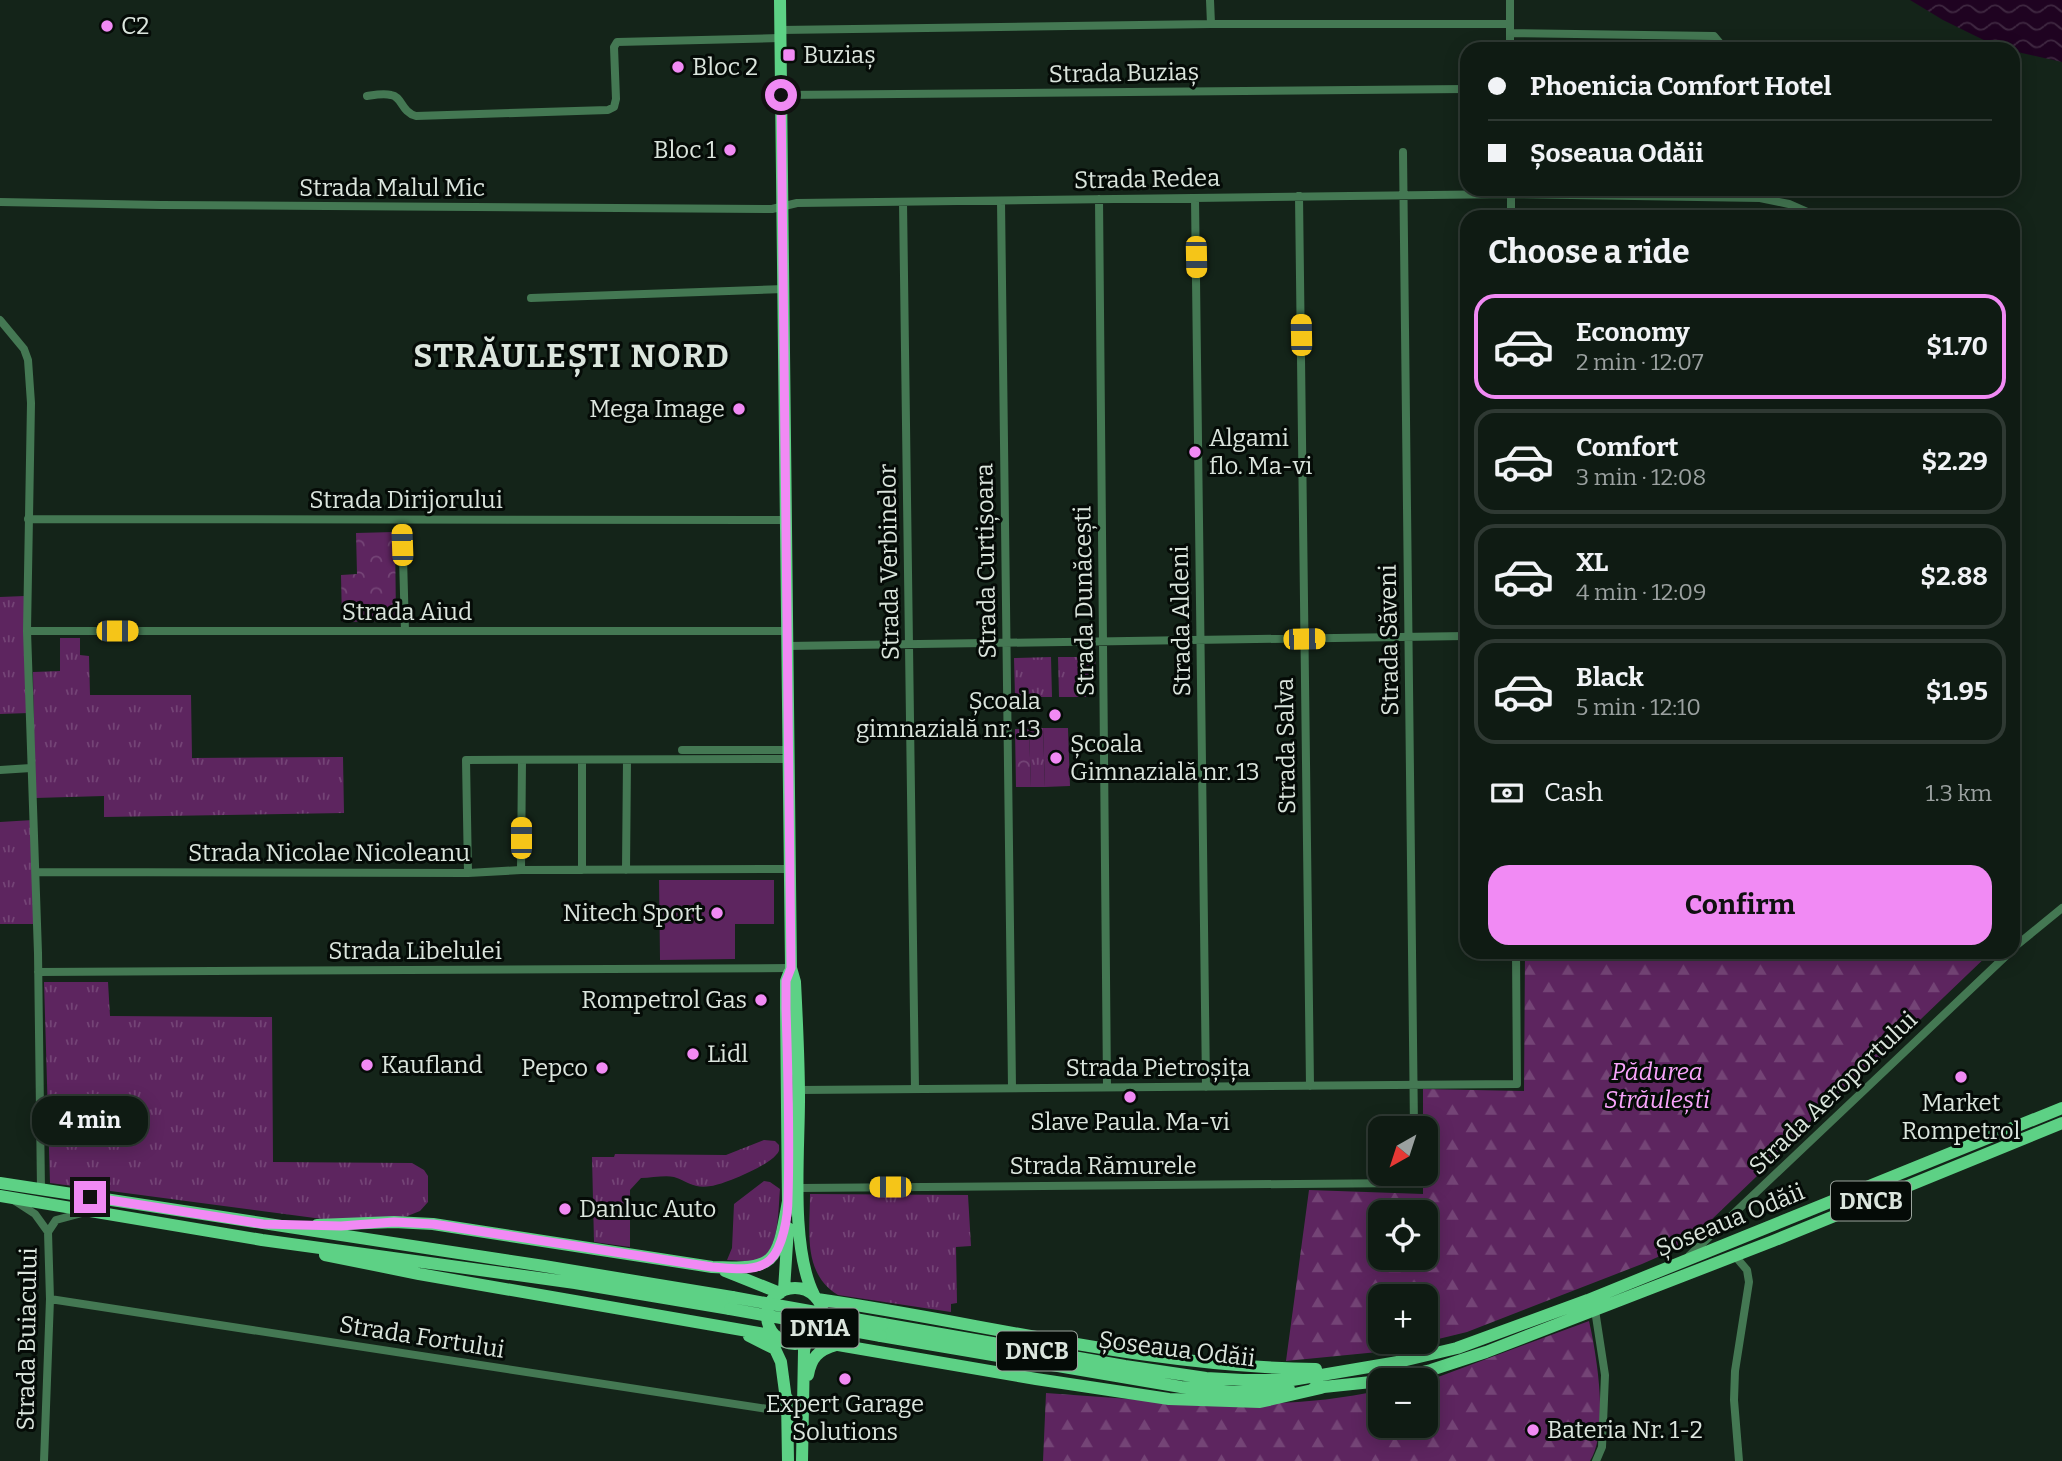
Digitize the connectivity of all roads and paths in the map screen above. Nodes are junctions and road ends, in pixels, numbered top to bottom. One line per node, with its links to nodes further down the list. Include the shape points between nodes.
1 (780, 0): 6 (main road, DN1A)
2 (1210, 0): 4 (street)
3 (1510, 0): 5 (street)
4 (1212, 24): 5 (street); 6 (street)
5 (1510, 29): 7 (street); 8 (street, via 1714,36)
6 (780, 34): 10 (main road, DN1A); 11 (street, via 617,42 616,99 608,110 420,116 407,113 390,94)
7 (1510, 42)
8 (1719, 42)
9 (1460, 89): 10 (street, Strada Buziaș)
10 (781, 95): 22 (main road, DN1A)
11 (367, 96)
12 (1403, 152): 14 (street, Strada Săveni)
13 (1460, 193): 14 (street, Strada Redea)
14 (1403, 195): 16 (street, Strada Redea); 34 (street, Strada Săveni)
15 (1689, 196): 23 (street, Strada Redea, via 1760,198)
16 (1299, 197): 17 (street, Strada Redea); 35 (street, Strada Salva)
17 (1195, 198): 18 (street, Strada Redea); 36 (street, Strada Aldeni)
18 (1099, 199): 19 (street, Strada Redea); 37 (street, Strada Dunăcești)
19 (1001, 201): 21 (street, Strada Redea); 38 (street, Strada Curtișoara)
20 (0, 202): 22 (street, Strada Malul Mic, via 758,209)
21 (903, 202): 22 (street, Strada Redea); 39 (street, Strada Verbinelor)
22 (783, 205): 24 (main road, DN1A)
23 (1801, 210)
24 (784, 289): 25 (street); 29 (main road, DN1A)
25 (531, 298)
26 (0, 320): 27 (street, via 18,338 28,360)
27 (28, 520): 28 (street, Strada Dirijorului); 30 (street)
28 (402, 520): 29 (street, Strada Dirijorului); 31 (street)
29 (785, 520): 32 (main road, DN1A)
30 (27, 631): 31 (street, Strada Aiud); 46 (street)
31 (405, 631): 32 (street, Strada Aiud)
32 (787, 631): 40 (main road, DN1A)
33 (1460, 636): 34 (street)
34 (1408, 637): 35 (street); 60 (street, Strada Săveni)
35 (1304, 639): 36 (street); 61 (street, Strada Salva)
36 (1200, 640): 37 (street); 63 (street, Strada Aldeni)
37 (1103, 642): 38 (street); 62 (street, Strada Dunăcești)
38 (1006, 643): 39 (street); 64 (street, Strada Curtișoara)
39 (909, 645): 40 (street); 65 (street, Strada Verbinelor)
40 (787, 646): 42 (main road, DN1A)
41 (682, 750): 42 (street)
42 (788, 755): 45 (street); 48 (main road, DN1A)
43 (522, 760): 44 (street); 49 (street); 53 (street, via 466,760)
44 (582, 760): 45 (street); 50 (street)
45 (627, 760): 51 (street)
46 (31, 768): 47 (street); 52 (street)
47 (0, 770)
48 (789, 869): 51 (street, Strada Nicolae Nicoleanu); 58 (main road, DN1A)
49 (521, 870): 50 (street, Strada Nicolae Nicoleanu); 53 (street, Strada Nicolae Nicoleanu)
50 (582, 870): 51 (street, Strada Nicolae Nicoleanu)
51 (626, 870)
52 (36, 872): 53 (street, Strada Nicolae Nicoleanu); 59 (street)
53 (468, 873)
54 (2062, 908): 55 (street, Strada Aeroportului)
55 (2020, 943)
56 (1516, 959): 60 (street, Strada Pietroșița, via 1517,1084)
57 (2003, 959): 81 (street, Strada Aeroportului)
58 (791, 968): 59 (street, Strada Libelulei); 66 (main road, DN1A); 75 (main road, DN1A, via 786,981)
59 (38, 972): 73 (street)
60 (1413, 1085): 61 (street, Strada Pietroșița); 68 (street, Strada Săveni)
61 (1310, 1086): 63 (street, Strada Pietroșița)
62 (1107, 1087): 63 (street, Strada Pietroșița); 64 (street, Strada Pietroșița)
63 (1206, 1087)
64 (1012, 1088): 65 (street, Strada Pietroșița)
65 (915, 1089): 66 (street, Strada Pietroșița)
66 (799, 1090): 72 (main road, DN1A)
67 (2062, 1108): 81 (main road, Șoseaua Odăii / DNCB)
68 (1414, 1116)
69 (2062, 1124): 80 (main road, Șoseaua Odăii / DNCB)
70 (0, 1183): 73 (main road, Șoseaua Odăii / DNCB)
71 (1368, 1183): 72 (street, Strada Rămurele)
72 (799, 1188): 84 (main road, DN1A, via 801,1248)
73 (41, 1190): 77 (main road, Șoseaua Odăii / DNCB)
74 (5, 1196): 76 (main road, Șoseaua Odăii / DNCB); 78 (street, via 35,1214)
75 (788, 1200): 82 (main road, via 779,1244 768,1262 751,1268); 83 (main road, DN1A, via 788,1259)
76 (97, 1212): 78 (street, Strada Buiacului, via 56,1220); 79 (main road, Șoseaua Odăii / DNCB)
77 (263, 1224): 82 (main road, via 433,1224); 86 (main road, Șoseaua Odăii / DNCB, via 531,1264)
78 (48, 1232): 85 (street, Strada Buiacului)
79 (262, 1240): 86 (main road, Șoseaua Odăii / DNCB); 88 (main road, via 419,1274)
80 (1735, 1255): 87 (main road, Șoseaua Odăii / DNCB); 103 (street, via 1747,1270 1749,1282 1735,1371)
81 (1682, 1262): 94 (main road, Șoseaua Odăii / DNCB, via 1466,1345)
82 (712, 1267): 83 (main road)
83 (782, 1291): 84 (main road, DN1A, via 800,1288); 90 (main road, DN1A, via 771,1303 768,1317)
84 (816, 1297): 91 (main road, DN1A, via 823,1321); 94 (main road, via 1172,1359)
85 (50, 1299): 98 (street, Strada Fortului); 99 (street, Strada Buiacului)
86 (731, 1303): 89 (main road, Șoseaua Odăii / DNCB, bridge)
87 (1595, 1310): 93 (main road, Șoseaua Odăii / DNCB); 102 (street, via 1605,1375 1602,1447)
88 (709, 1324): 90 (main road); 98 (main road, via 756,1338 775,1349)
89 (882, 1330): 94 (main road, Șoseaua Odăii / DNCB, via 1206,1378 1292,1380); 96 (main road, Șoseaua Odăii / DNCB, via 1061,1368 1181,1387 1234,1392)
90 (778, 1337): 91 (main road, DN1A, via 796,1343); 98 (main road, DN1A, via 786,1353)
91 (808, 1340): 92 (main road); 97 (main road, DN1A)
92 (839, 1345): 96 (main road, via 1169,1399 1260,1402); 97 (main road, via 813,1359)
93 (1437, 1368)
94 (1348, 1370)
95 (1368, 1383): 96 (main road, Șoseaua Odăii / DNCB)
96 (1321, 1388)
97 (803, 1399): 101 (main road, DN1A)
98 (787, 1409): 100 (main road, DN1A)
99 (44, 1461)
100 (788, 1461)
101 (802, 1461)
102 (1596, 1461)
103 (1739, 1461)

